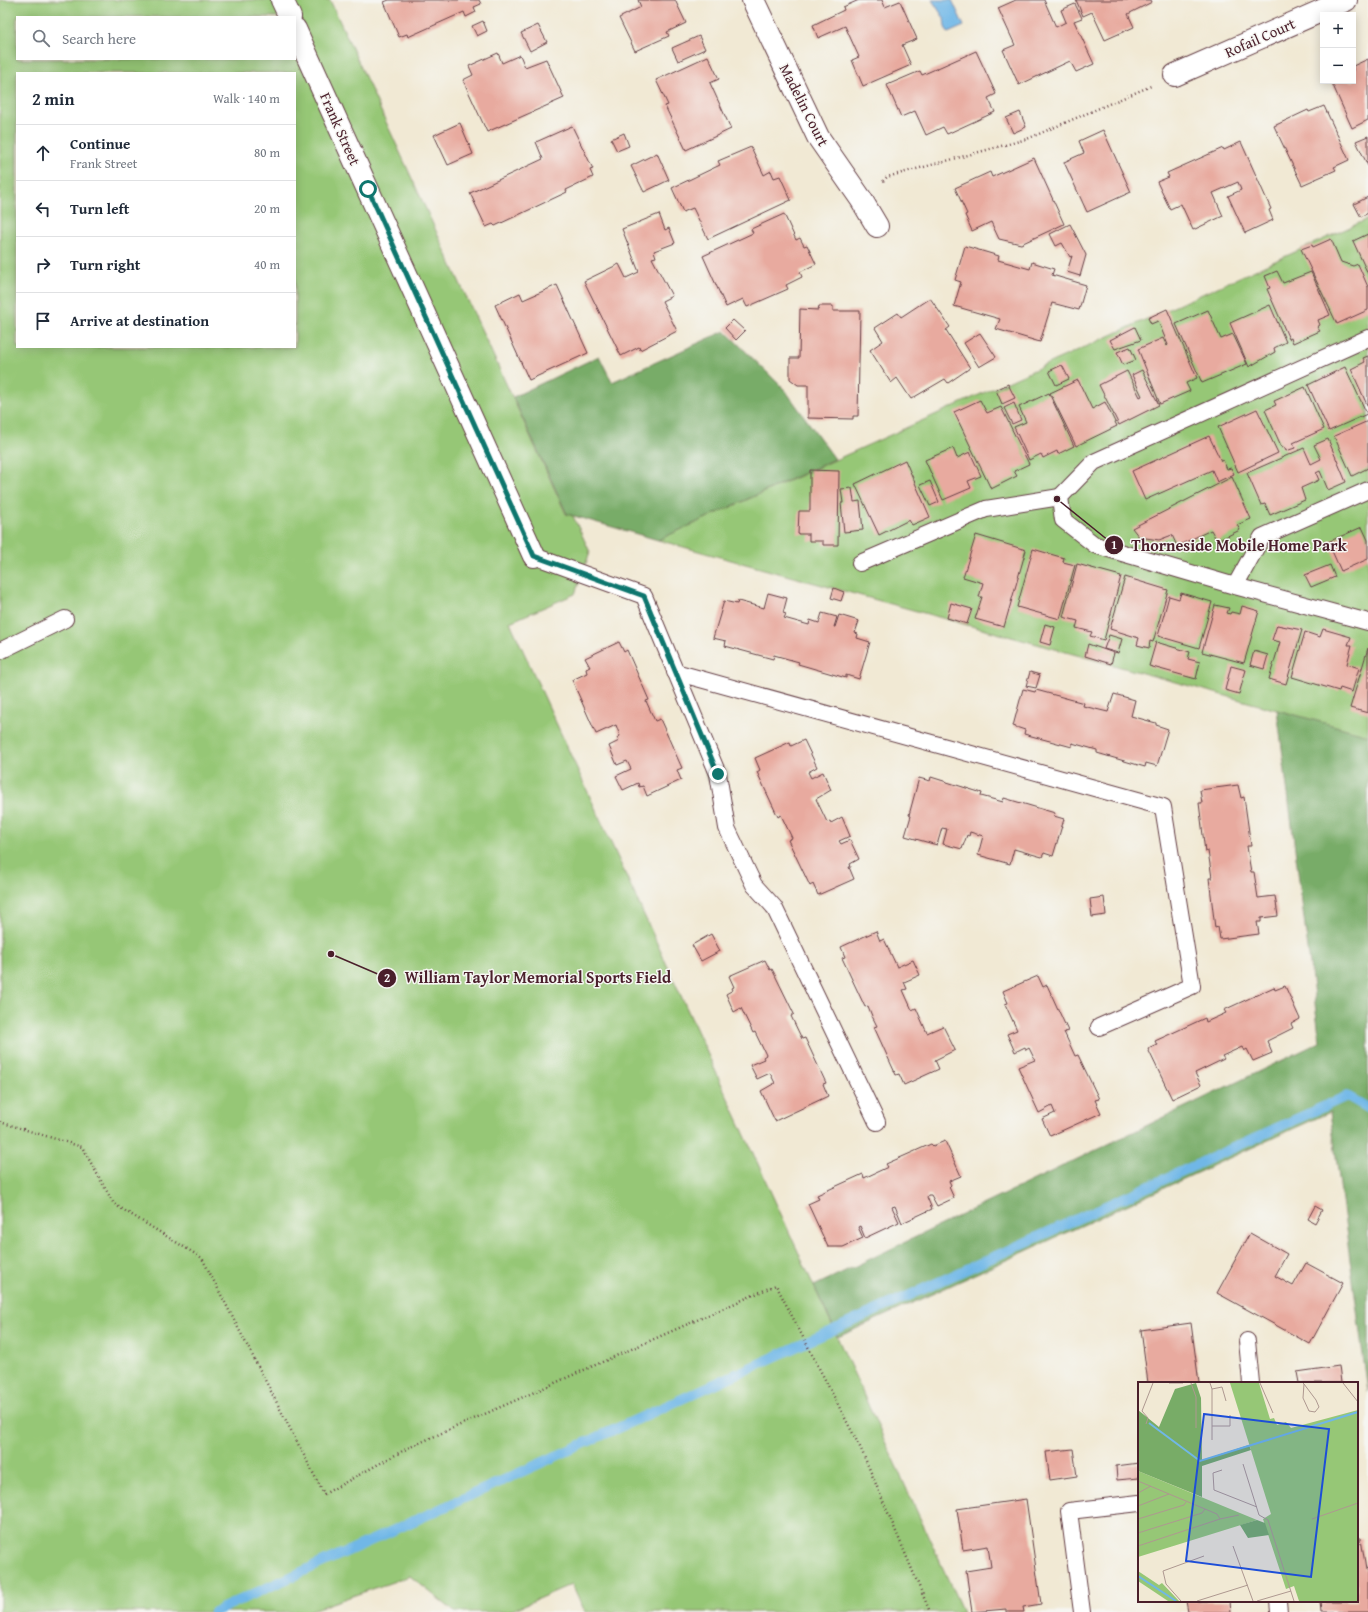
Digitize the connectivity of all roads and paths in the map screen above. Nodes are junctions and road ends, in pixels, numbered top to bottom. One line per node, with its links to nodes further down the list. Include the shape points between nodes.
1 (282, 0): 4 (street)
2 (753, 0): 7 (street, Madelin Court, via 818,138)
3 (1346, 0): 6 (street, Rofail Court)
4 (290, 16)
5 (296, 31): 12 (street, Frank Street)
6 (1175, 76): 7 (path, via 1027,139 887,177)
7 (861, 199): 8 (street, Madelin Court)
8 (877, 226)
9 (1368, 338): 11 (lane, via 1094,462)
10 (1368, 490): 14 (lane, via 1262,537)
11 (1060, 497): 13 (lane, via 986,509); 14 (lane, via 1063,520 1095,545)
12 (534, 556): 18 (lane, via 644,596)
13 (860, 563)
14 (1235, 586): 16 (lane)
15 (66, 619): 17 (lane)
16 (1368, 622)
17 (0, 651)
18 (675, 672): 19 (lane, via 1163,808 1192,986); 21 (lane, via 718,774 727,828 754,886 774,908)
19 (1099, 1027)
20 (0, 1122): 26 (path, via 82,1147 114,1204 202,1258 324,1494 408,1448 776,1285 861,1449)
21 (878, 1122)
22 (1246, 1341): 23 (lane)
23 (1251, 1382)
24 (1138, 1503): 27 (lane, via 1069,1511)
25 (1278, 1602): 28 (lane)
26 (930, 1612)
27 (1082, 1612)
28 (1279, 1612)

